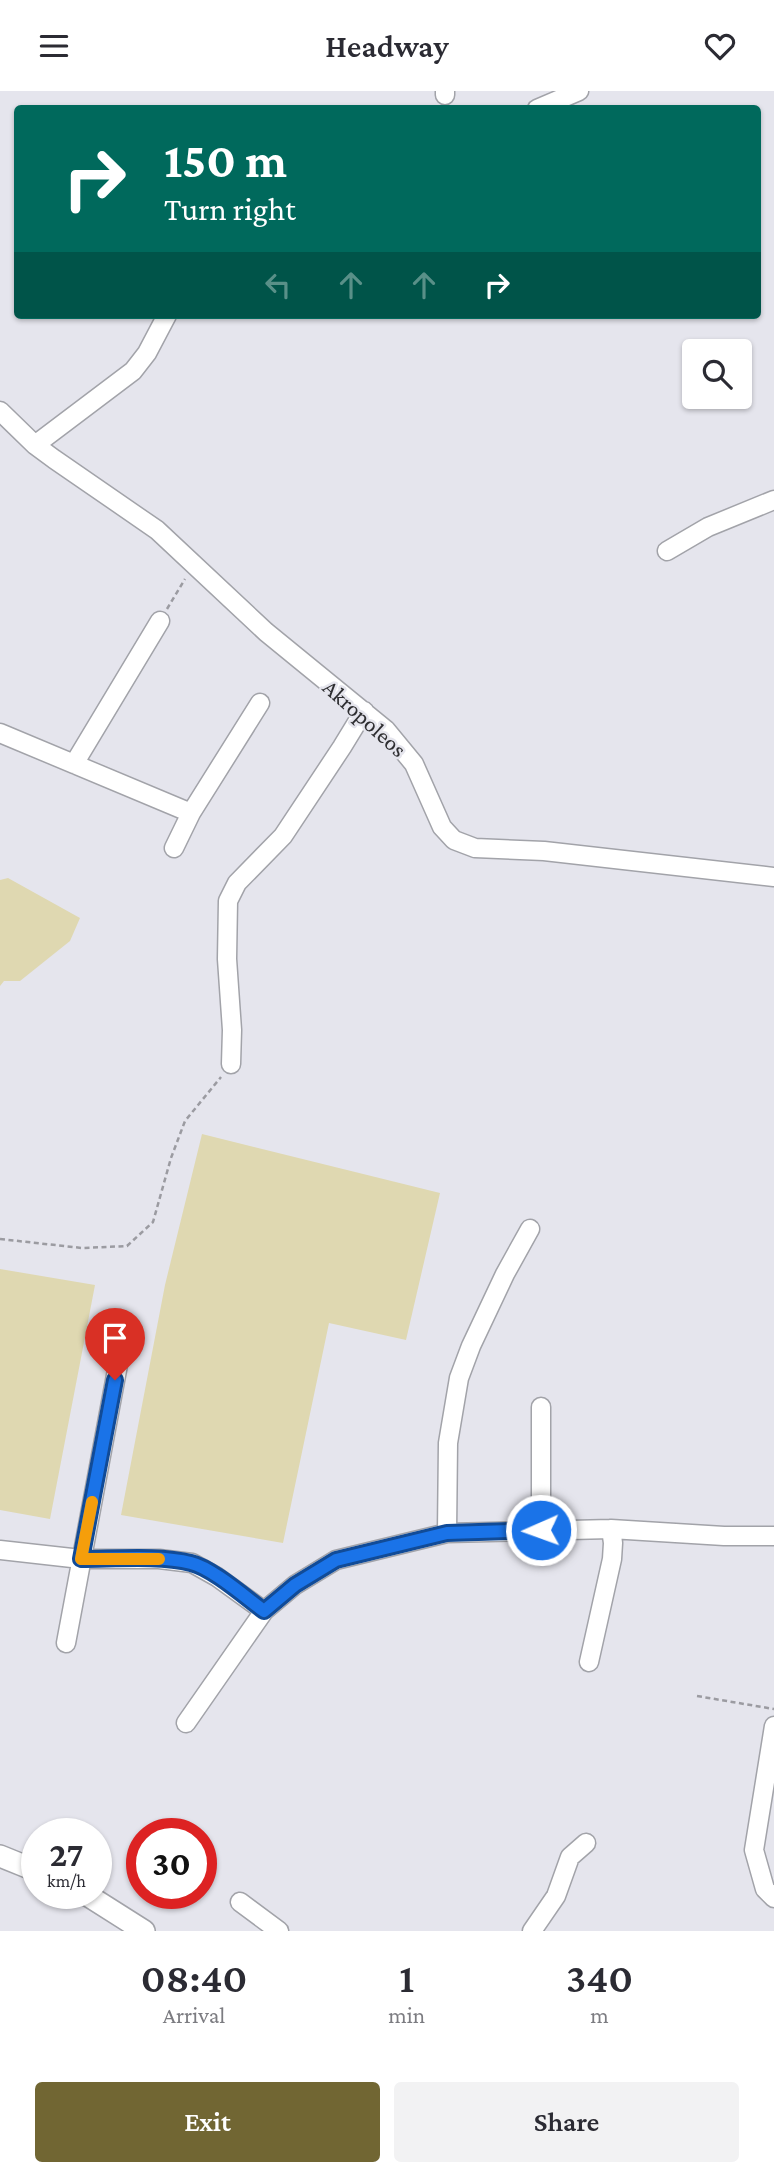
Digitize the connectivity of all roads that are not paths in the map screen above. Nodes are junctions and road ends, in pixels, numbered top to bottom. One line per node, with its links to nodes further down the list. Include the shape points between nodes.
1 (579, 91): 2 (street)
2 (546, 105)
3 (165, 319): 5 (street, via 133,371)
4 (0, 411): 5 (street, Akropoleos)
5 (35, 445): 10 (street, Akropoleos, via 156,530 275,640)
6 (774, 499): 7 (street, via 708,527)
7 (667, 551)
8 (160, 621): 12 (street)
9 (260, 703): 13 (street)
10 (363, 711): 15 (street, Akropoleos, via 414,764 442,827 464,845); 16 (street, via 283,836 237,883 228,901)
11 (0, 733): 12 (street)
12 (74, 764): 13 (street)
13 (191, 813): 14 (street)
14 (174, 848)
15 (774, 877)
16 (231, 1064)
17 (530, 1229): 22 (street, via 459,1378 448,1443)
18 (120, 1355): 25 (street)
19 (541, 1407): 21 (street)
20 (611, 1529): 21 (street); 23 (street); 28 (street, via 612,1559)
21 (541, 1530): 22 (street)
22 (447, 1533): 26 (street, via 336,1560)
23 (774, 1536)
24 (0, 1550): 25 (street)
25 (81, 1559): 26 (street, via 192,1563); 27 (street)
26 (264, 1611): 29 (street)
27 (66, 1643)
28 (589, 1662)
29 (186, 1723)
30 (774, 1726): 34 (street, via 754,1850 765,1889)
31 (586, 1843): 39 (street, via 570,1857 556,1896)
32 (0, 1856): 33 (main road)
33 (21, 1865)
34 (774, 1898)
35 (240, 1902): 38 (street)
36 (109, 1909): 37 (main road)
37 (144, 1931)
38 (279, 1931)
39 (532, 1931)

